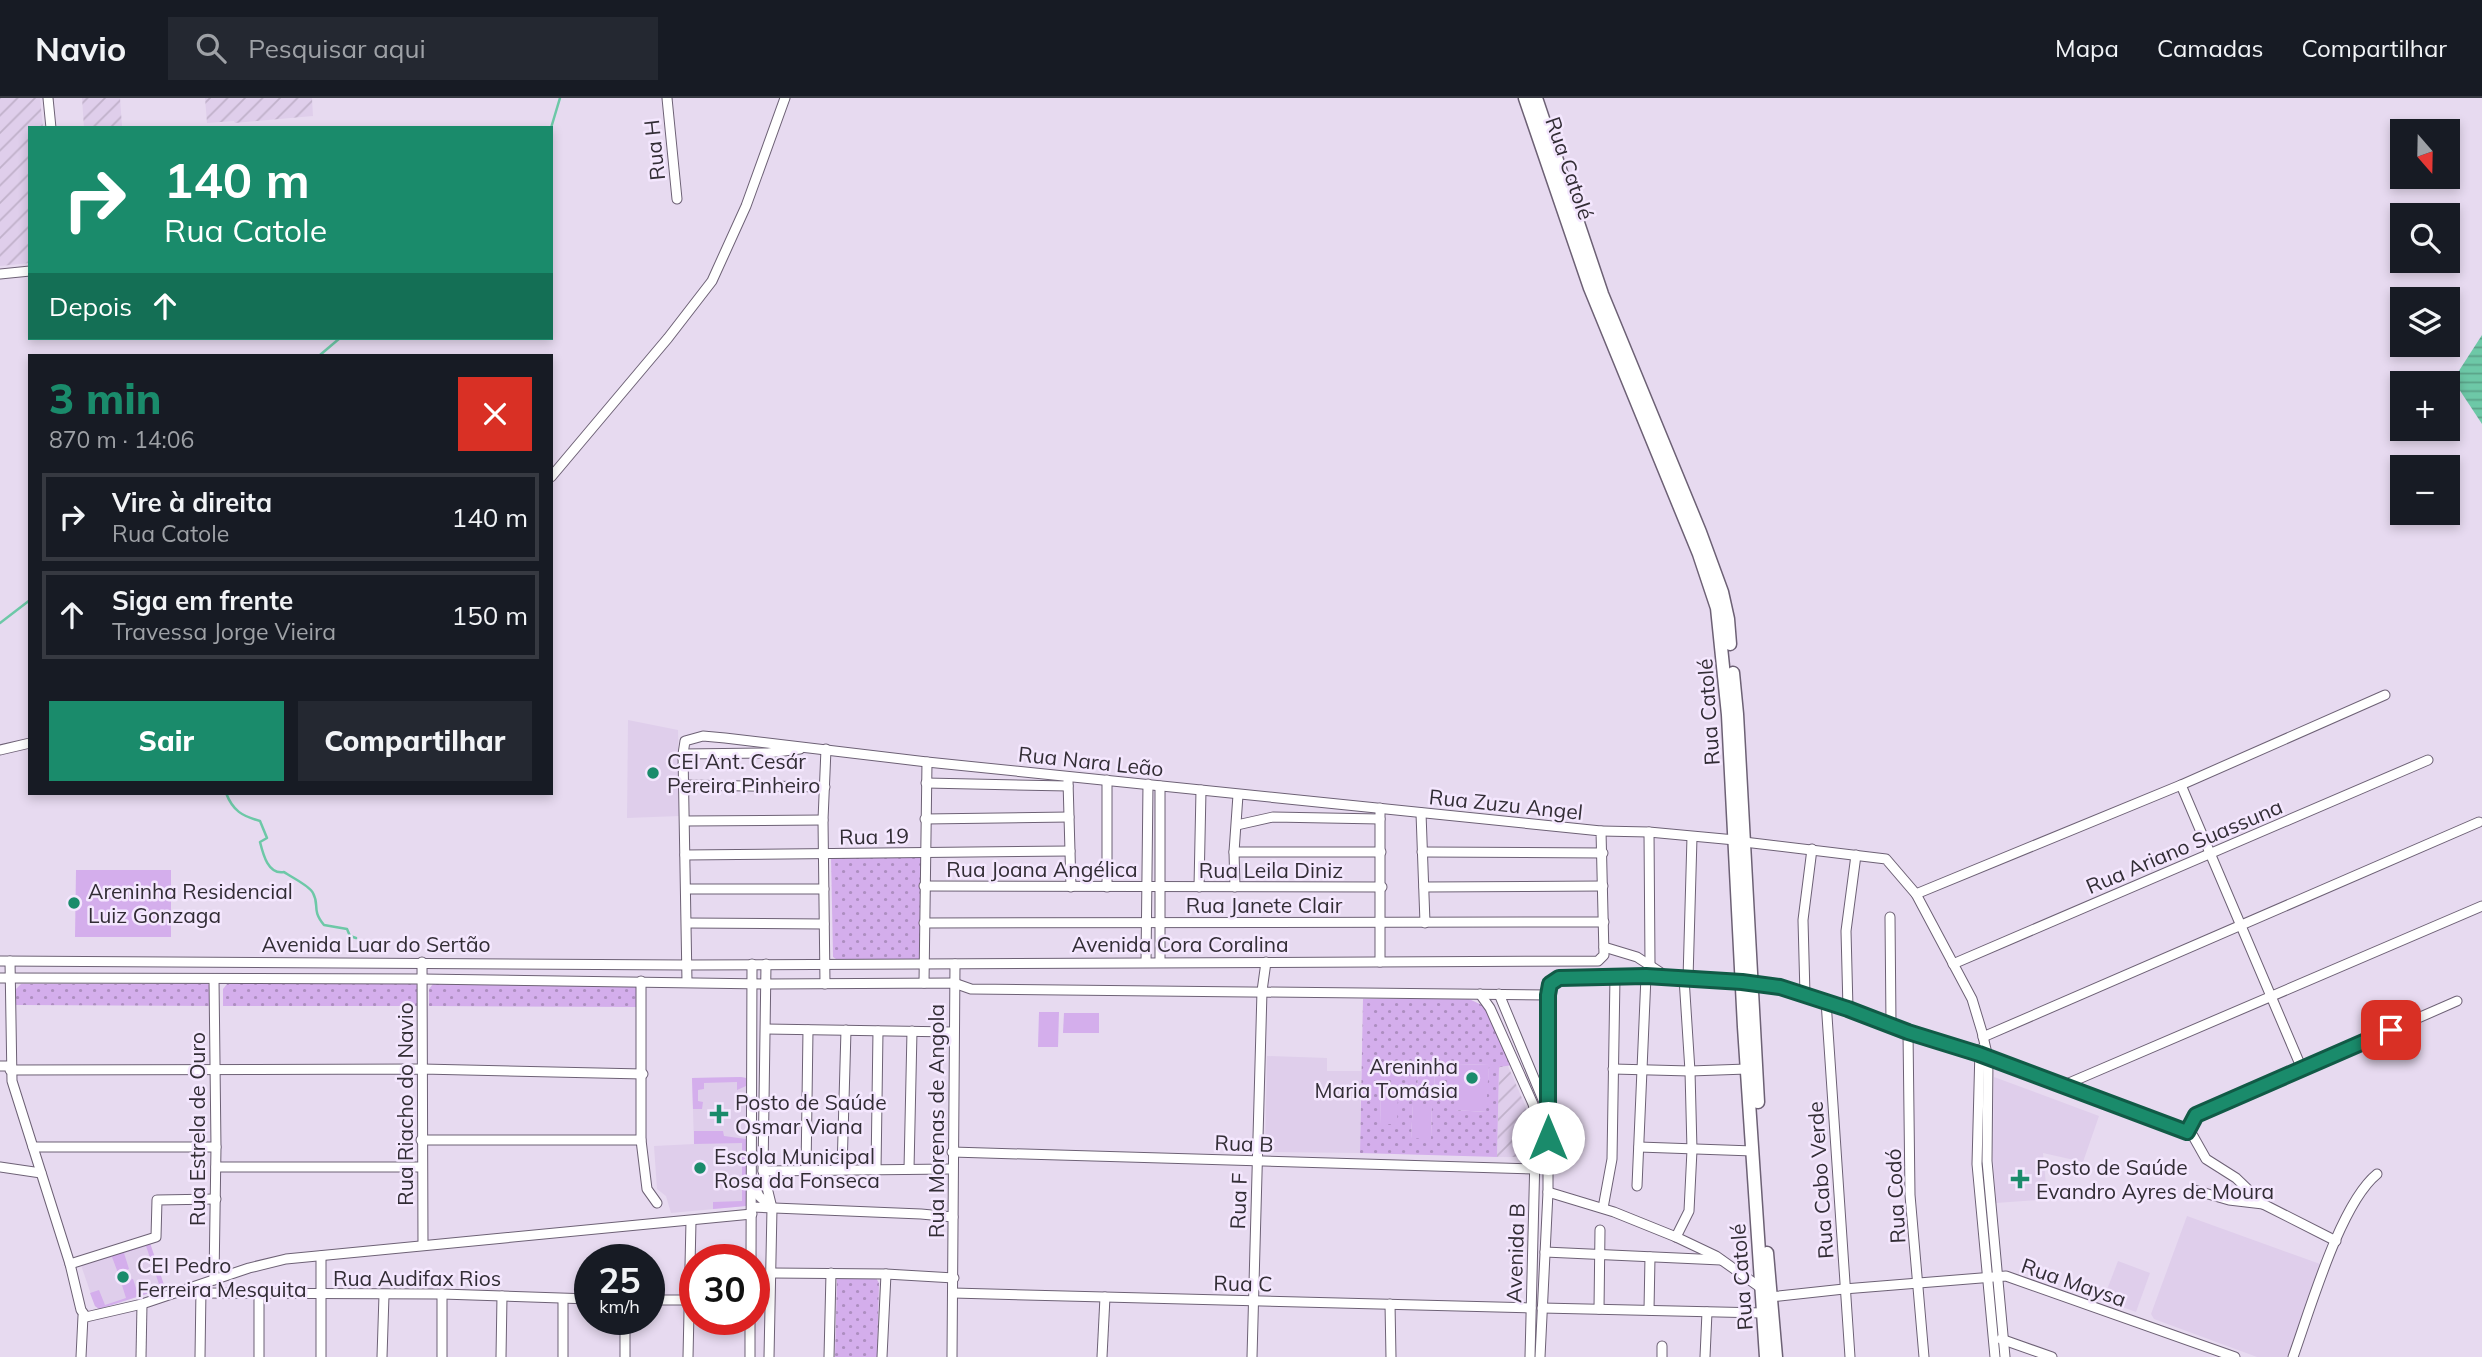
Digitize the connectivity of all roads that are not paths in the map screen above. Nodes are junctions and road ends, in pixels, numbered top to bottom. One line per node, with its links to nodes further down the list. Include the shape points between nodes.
1 (48, 98): 6 (street)
2 (667, 98): 8 (street, Rua H)
3 (785, 98): 11 (street, via 746,206 712,281)
4 (1525, 98): 7 (street, Rua Catolé)
5 (1536, 98): 7 (street, Rua Catolé)
6 (51, 126)
7 (1555, 169): 43 (street, Rua Catolé, via 1590,288 1696,533 1720,621)
8 (677, 199)
9 (28, 271): 10 (street)
10 (0, 274)
11 (553, 475)
12 (2385, 695): 26 (street)
13 (28, 743): 15 (street)
14 (810, 748): 16 (street, Rua Nara Leão); 17 (street, Rua Nara Leão); 17 (street, Rua Nara Leão, via 694,737 685,741)
15 (0, 750)
16 (826, 750): 19 (street, Rua Nara Leão); 27 (street)
17 (683, 754): 23 (street)
18 (2428, 760): 52 (street, Rua Ariano Suassuna)
19 (927, 762): 21 (street, Rua Nara Leão); 22 (street)
20 (1107, 780): 21 (street, Rua Nara Leão); 24 (street, Rua Nara Leão); 58 (street)
21 (1068, 781): 22 (street, Rua Nara Leão); 33 (street)
22 (926, 783): 34 (street)
23 (683, 785): 27 (street); 37 (street)
24 (1148, 785): 25 (street, Rua Nara Leão); 59 (street)
25 (1160, 786): 28 (street, Rua Nara Leão); 65 (street)
26 (2181, 786): 52 (street); 67 (street)
27 (825, 788): 36 (street)
28 (1201, 790): 29 (street, Rua Nara Leão); 60 (street)
29 (1238, 795): 30 (street, Rua Nara Leão); 39 (street)
30 (1368, 807): 31 (street, Rua Zuzu Angel)
31 (1380, 808): 32 (street, Rua Zuzu Angel); 35 (street)
32 (1421, 813): 40 (street, Rua Zuzu Angel); 48 (street)
33 (1069, 817): 34 (street); 45 (street)
34 (925, 819): 49 (street)
35 (1380, 819): 39 (street, via 1273,817); 47 (street)
36 (823, 820): 37 (street); 51 (street)
37 (685, 821): 53 (street)
38 (2479, 821): 78 (street)
39 (1237, 825): 46 (street)
40 (1601, 831): 41 (street); 50 (street, Rua Zuzu Angel)
41 (1649, 832): 42 (street); 90 (street)
42 (1692, 837): 43 (street); 99 (street)
43 (1740, 841): 44 (street); 104 (street, Rua Catolé)
44 (1812, 849): 54 (street); 114 (street, via 1803,920)
45 (1070, 851): 49 (street, Rua 19); 57 (street)
46 (1234, 852): 47 (street); 61 (street)
47 (1381, 852): 62 (street)
48 (1422, 852): 50 (street); 63 (street)
49 (925, 853): 51 (street, Rua 19); 55 (street)
50 (1603, 853): 56 (street, Rua Zuzu Angel)
51 (824, 854): 53 (street, Rua 19); 66 (street)
52 (2210, 854): 78 (street); 91 (street, Rua Ariano Suassuna)
53 (685, 855): 64 (street)
54 (1856, 855): 67 (street, via 1886,859); 118 (street, via 1846,931)
55 (924, 886): 57 (street, Rua Joana Angélica); 74 (street)
56 (1603, 886): 63 (street); 72 (street, Rua Zuzu Angel)
57 (1071, 887): 58 (street, Rua Joana Angélica)
58 (1107, 887): 59 (street, Rua Joana Angélica)
59 (1147, 887): 65 (street, Rua Joana Angélica); 70 (street)
60 (1199, 887): 61 (street, Rua Leila Diniz); 65 (street, Rua Leila Diniz)
61 (1235, 887): 62 (street, Rua Leila Diniz)
62 (1381, 887): 75 (street)
63 (1423, 887): 76 (street)
64 (687, 888): 66 (street); 73 (street)
65 (1160, 888): 71 (street)
66 (824, 889): 77 (street)
67 (1916, 894): 91 (street)
68 (2482, 906): 115 (street)
69 (1890, 917): 119 (street)
70 (1147, 922): 71 (street, Rua Janete Clair); 74 (street, Rua Janete Clair); 82 (street)
71 (1160, 922): 75 (street, Rua Janete Clair); 83 (street)
72 (1604, 922): 76 (street, Rua Janete Clair); 79 (street, Rua Zuzu Angel)
73 (687, 923): 77 (street); 92 (street)
74 (924, 923): 93 (street)
75 (1381, 923): 76 (street, Rua Janete Clair); 85 (street)
76 (1424, 923)
77 (824, 924): 88 (street)
78 (2241, 925): 115 (street); 127 (street)
79 (1604, 951): 85 (street, Avenida Cora Coralina, via 1598,961); 90 (street)
80 (5, 961): 81 (street, Avenida Luar do Sertão); 98 (street)
81 (422, 962): 92 (street, Avenida Luar do Sertão); 101 (street, Rua Riacho do Navio)
82 (1146, 962): 83 (street, Avenida Cora Coralina); 89 (street, Avenida Cora Coralina)
83 (1160, 962): 84 (street, Avenida Cora Coralina)
84 (1266, 962): 85 (street, Avenida Cora Coralina); 110 (street, Rua F)
85 (1380, 962)
86 (752, 964): 87 (street, Avenida Cora Coralina); 92 (street, Avenida Luar do Sertão); 105 (street)
87 (766, 964): 88 (street, Avenida Cora Coralina); 108 (street)
88 (825, 964): 93 (street, Avenida Cora Coralina); 109 (street)
89 (955, 964): 93 (street, Avenida Cora Coralina); 107 (street, Rua Morenas de Angola)
90 (1650, 964): 96 (street)
91 (1953, 964): 127 (street, via 1972,999)
92 (687, 965): 103 (street)
93 (925, 965): 106 (street)
94 (1646, 976): 95 (street); 96 (street); 135 (street)
95 (1615, 977): 113 (street, Avenida B, via 1559,978 1550,984); 132 (street)
96 (1667, 977): 99 (street)
97 (0, 978): 98 (street, Avenida Luar do Sertão)
98 (11, 978): 100 (street, Avenida Luar do Sertão); 129 (street)
99 (1686, 978): 104 (street); 136 (street)
100 (214, 979): 101 (street, Avenida Luar do Sertão); 130 (street, Rua Estrela de Ouro)
101 (422, 979): 102 (street, Avenida Luar do Sertão); 131 (street, Rua Riacho do Navio)
102 (642, 981): 103 (street, Avenida Luar do Sertão); 137 (street)
103 (687, 982): 105 (street, Avenida Luar do Sertão)
104 (1747, 982): 114 (street); 133 (street, Rua Catolé); 196 (street, Rua Catolé)
105 (752, 983): 108 (street); 162 (street)
106 (924, 983): 107 (street); 109 (street)
107 (954, 983): 110 (street, via 971,989); 125 (street, Rua Morenas de Angola)
108 (766, 984): 109 (street); 120 (street)
109 (825, 984)
110 (1262, 990): 111 (street); 149 (street, Rua F)
111 (1480, 994): 112 (street); 155 (street, Avenida B, via 1533,1104)
112 (1499, 994): 113 (street); 139 (street, Avenida B)
113 (1548, 995): 139 (street, Avenida B)
114 (1805, 995): 116 (street)
115 (2271, 996): 134 (street); 138 (street)
116 (1826, 1001): 118 (street); 194 (street, Rua Cabo Verde)
117 (2457, 1001): 134 (street)
118 (1848, 1009): 119 (street)
119 (1891, 1024): 126 (street)
120 (766, 1029): 121 (street); 158 (street)
121 (808, 1030): 122 (street); 159 (street)
122 (846, 1030): 123 (street); 156 (street)
123 (878, 1031): 124 (street); 157 (street)
124 (912, 1031): 125 (street); 153 (street)
125 (953, 1032): 148 (street, Rua Morenas de Angola)
126 (1908, 1032): 128 (street); 192 (street, Rua Codó, via 1910,1195)
127 (1983, 1037): 128 (street)
128 (1983, 1056): 138 (street); 189 (street, via 1977,1164)
129 (7, 1067): 130 (street); 143 (street)
130 (215, 1068): 131 (street); 144 (street, Rua Estrela de Ouro)
131 (422, 1069): 137 (street); 141 (street, Rua Riacho do Navio)
132 (1613, 1069): 135 (street); 170 (street, via 1612,1159)
133 (1747, 1069): 136 (street); 147 (street, Rua Catolé)
134 (2302, 1069): 140 (street, via 2196,1115)
135 (1642, 1071): 136 (street); 145 (street)
136 (1690, 1071): 146 (street)
137 (643, 1074): 142 (street)
138 (2062, 1086): 140 (street)
139 (1548, 1111): 165 (street, Avenida B)
140 (2187, 1132): 168 (street, via 2206,1158)
141 (421, 1140): 142 (street); 152 (street, Rua Riacho do Navio)
142 (641, 1140): 167 (street, via 647,1189)
143 (33, 1147): 144 (street); 160 (street)
144 (216, 1147): 151 (street, Rua Estrela de Ouro)
145 (1639, 1147): 146 (street); 163 (street)
146 (1692, 1150): 147 (street); 175 (street, via 1689,1212)
147 (1753, 1151): 196 (street, Rua Catolé)
148 (952, 1152): 149 (street, Rua B); 154 (street, Rua Morenas de Angola)
149 (1257, 1161): 155 (street, Rua B); 205 (street, Rua F)
150 (0, 1167): 160 (street)
151 (216, 1167): 152 (street); 166 (street, Rua Estrela de Ouro)
152 (421, 1167): 179 (street, Rua Riacho do Navio)
153 (909, 1169): 154 (street); 157 (street)
154 (951, 1169): 172 (street, Rua Morenas de Angola)
155 (1535, 1169): 208 (street, Avenida B)
156 (842, 1170): 157 (street); 159 (street)
157 (876, 1170)
158 (763, 1171): 159 (street); 169 (street)
159 (806, 1171)
160 (41, 1173): 185 (street)
161 (2377, 1174): 176 (street, via 2357,1197)
162 (752, 1178): 169 (street, via 759,1196); 171 (street)
163 (1637, 1186)
164 (2194, 1189): 168 (street)
165 (1548, 1192): 170 (street); 180 (street, Avenida B)
166 (216, 1199): 185 (street, via 156,1200 156,1237); 191 (street, Rua Estrela de Ouro)
167 (657, 1203)
168 (2263, 1204): 176 (street)
169 (772, 1208): 171 (street); 172 (street); 186 (street)
170 (1603, 1208): 175 (street)
171 (752, 1210): 173 (street); 178 (street)
172 (953, 1217): 190 (street, Rua Morenas de Angola)
173 (691, 1221): 177 (street); 179 (street)
174 (1600, 1230): 181 (street)
175 (1676, 1237): 184 (street)
176 (2336, 1241): 251 (street)
177 (691, 1244)
178 (751, 1244)
179 (423, 1245): 182 (street)
180 (1545, 1252): 181 (street); 208 (street, Avenida B)
181 (1600, 1255): 183 (street); 209 (street)
182 (321, 1256): 191 (street, via 269,1263); 199 (street)
183 (1650, 1257): 184 (street); 210 (street)
184 (1721, 1260): 196 (street)
185 (70, 1264): 213 (street)
186 (772, 1273): 187 (street); 232 (street)
187 (831, 1273): 188 (street); 233 (street)
188 (886, 1274): 190 (street); 234 (street)
189 (1992, 1277): 192 (street, Rua Maysa); 217 (street); 218 (street); 250 (street, Rua Maysa, via 2017,1279)
190 (954, 1278): 195 (street, Rua Morenas de Angola)
191 (214, 1280): 193 (street)
192 (1918, 1284): 194 (street, Rua Maysa); 246 (street, Rua Codó)
193 (201, 1289): 197 (street, Rua Audifax Rios); 206 (street); 222 (street)
194 (1844, 1289): 196 (street, Rua Maysa); 245 (street, Rua Cabo Verde)
195 (953, 1293): 202 (street, Rua C); 235 (street, Rua Morenas de Angola)
196 (1765, 1293): 212 (street, Rua Catolé); 244 (street, Rua Catolé)
197 (259, 1294): 199 (street, Rua Audifax Rios); 223 (street)
198 (442, 1294): 200 (street, Rua Audifax Rios); 201 (street, Rua Audifax Rios); 226 (street)
199 (322, 1295): 200 (street, Rua Audifax Rios); 224 (street)
200 (384, 1295): 225 (street)
201 (502, 1296): 203 (street, Rua Audifax Rios); 227 (street)
202 (1105, 1297): 205 (street, Rua C); 236 (street)
203 (563, 1299): 204 (street, Rua Audifax Rios); 228 (street)
204 (574, 1299)
205 (1253, 1301): 207 (street, Rua C); 237 (street, Rua F)
206 (142, 1304): 213 (street); 221 (street)
207 (1390, 1304): 208 (street, Rua C); 238 (street)
208 (1536, 1308): 209 (street, Rua C); 239 (street, Avenida B); 240 (street, Avenida B)
209 (1599, 1309): 210 (street, Rua C)
210 (1649, 1310): 211 (street, Rua C)
211 (1707, 1312): 212 (street, Rua C); 242 (street)
212 (1763, 1312): 243 (street, Rua Catolé)
213 (83, 1316): 220 (street)
214 (625, 1335): 229 (street)
215 (690, 1335): 230 (street)
216 (750, 1335): 231 (street)
217 (1993, 1336): 218 (street); 247 (street)
218 (2004, 1339): 248 (street); 249 (street)
219 (1662, 1346): 241 (street)
220 (81, 1357)
221 (141, 1357)
222 (200, 1357)
223 (258, 1357)
224 (321, 1357)
225 (382, 1357)
226 (442, 1357)
227 (501, 1357)
228 (563, 1357)
229 (625, 1357)
230 (688, 1357)
231 (750, 1357)
232 (769, 1357)
233 (829, 1357)
234 (882, 1357)
235 (951, 1357)
236 (1102, 1357)
237 (1252, 1357)
238 (1391, 1357)
239 (1530, 1357)
240 (1540, 1357)
241 (1662, 1357)
242 (1705, 1357)
243 (1766, 1357)
244 (1776, 1357)
245 (1850, 1357)
246 (1924, 1357)
247 (1995, 1357)
248 (2005, 1357)
249 (2052, 1357)
250 (2235, 1357)
251 (2293, 1357)

